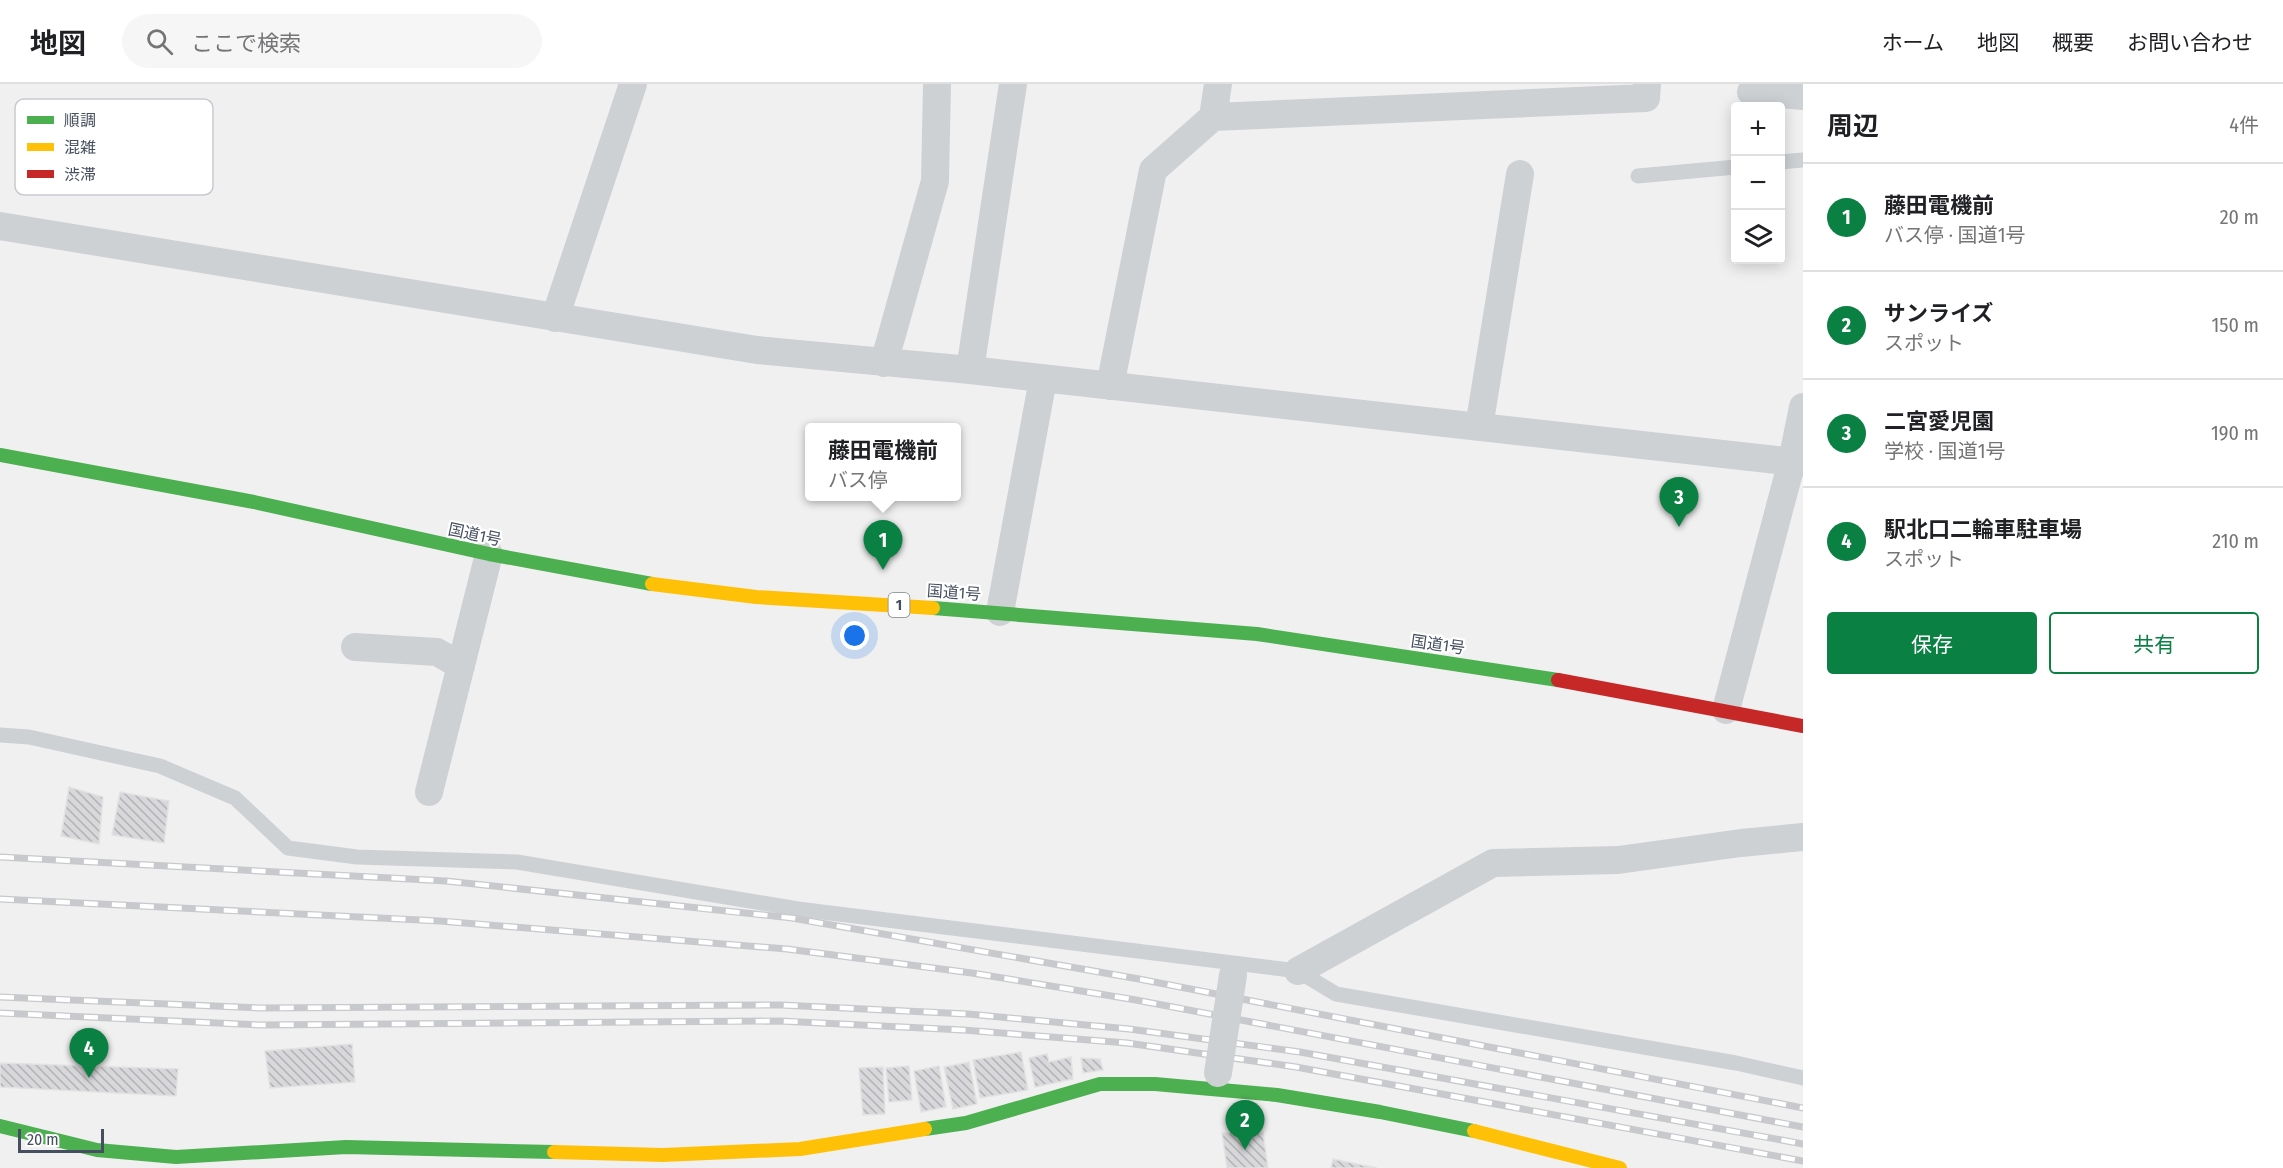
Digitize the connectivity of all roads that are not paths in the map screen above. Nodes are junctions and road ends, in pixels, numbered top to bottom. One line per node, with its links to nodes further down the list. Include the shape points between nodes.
1 (633, 84): 16 (street)
2 (937, 84): 17 (street, via 935,181)
3 (1013, 84): 18 (street)
4 (1218, 84): 9 (street)
5 (1647, 84): 8 (street, via 1646,98)
6 (1790, 91): 7 (street)
7 (1751, 92)
8 (1483, 95): 9 (street)
9 (1213, 117): 20 (street, via 1153,170)
10 (1803, 160): 11 (lane)
11 (1785, 162)
12 (1731, 167): 14 (lane)
13 (1521, 174): 22 (street)
14 (1638, 176)
15 (0, 226): 16 (street)
16 (555, 318): 17 (street, via 757,350)
17 (884, 363): 18 (street)
18 (970, 370): 19 (street)
19 (1042, 379): 20 (street); 26 (street)
20 (1110, 386): 22 (street)
21 (1803, 407): 24 (street)
22 (1479, 427): 24 (street)
23 (0, 455): 25 (main road, 国道1号 / 1, via 254,502)
24 (1797, 462): 29 (street)
25 (489, 554): 26 (main road, 国道1号 / 1, via 685,589); 28 (street)
26 (1000, 612): 29 (main road, 国道1号 / 1, via 1257,634 1501,670)
27 (355, 647): 28 (street, via 437,652)
28 (461, 666): 32 (street)
29 (1726, 710): 30 (main road, 国道1号 / 1)
30 (1803, 726)
31 (0, 735): 34 (lane, via 29,737 160,766 235,798 288,848 357,857 517,862 798,909)
32 (429, 792)
33 (1803, 837): 34 (street, via 1618,860 1493,863)
34 (1298, 971): 37 (lane, via 1336,994)
35 (1233, 975): 36 (street, bridge)
36 (1218, 1072)
37 (1803, 1078)
38 (0, 1126): 39 (main road, via 97,1150 176,1157)
39 (344, 1158): 40 (main road)
40 (442, 1160): 41 (main road, via 800,1149 966,1123 1100,1084 1155,1084 1277,1095 1380,1112 1485,1133)
41 (1620, 1168)

